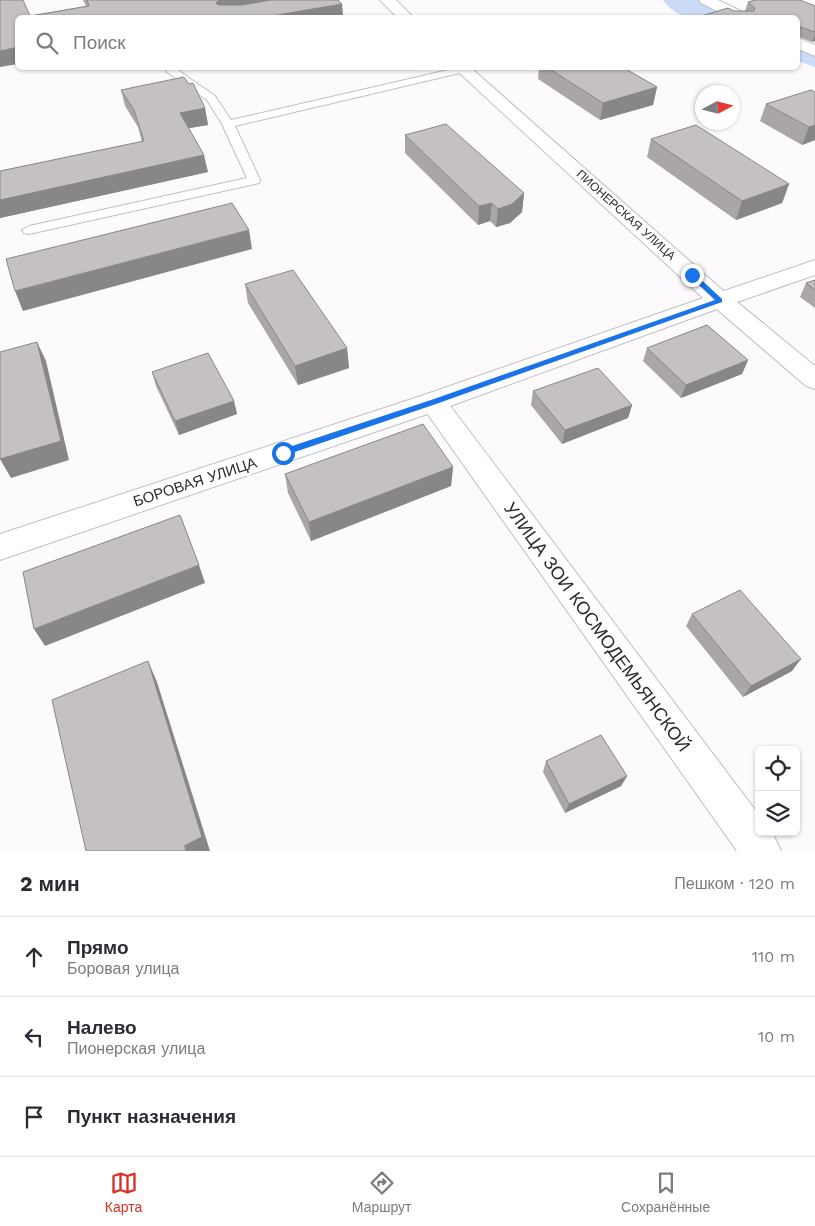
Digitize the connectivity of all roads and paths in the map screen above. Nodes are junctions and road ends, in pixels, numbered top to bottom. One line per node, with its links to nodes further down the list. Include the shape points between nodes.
1 (387, 0): 3 (street)
2 (706, 0): 4 (street)
3 (400, 15)
4 (738, 15)
5 (800, 44): 6 (street)
6 (815, 51)
7 (176, 70): 10 (lane, via 211,98)
8 (455, 70): 10 (lane)
9 (465, 70): 13 (street, ПИОНЕРСКАЯ УЛИЦА)
10 (228, 124): 11 (lane, via 254,180)
11 (29, 230)
12 (815, 267): 13 (street, БОРОВАЯ УЛИЦА)
13 (720, 300): 14 (street, ПИОНЕРСКАЯ УЛИЦА); 15 (street, БОРОВАЯ УЛИЦА)
14 (815, 380)
15 (433, 402): 16 (street, БОРОВАЯ УЛИЦА); 17 (street, УЛИЦА ЗОИ КОСМОДЕМЬЯНСКОЙ)
16 (0, 547)
17 (761, 851)

